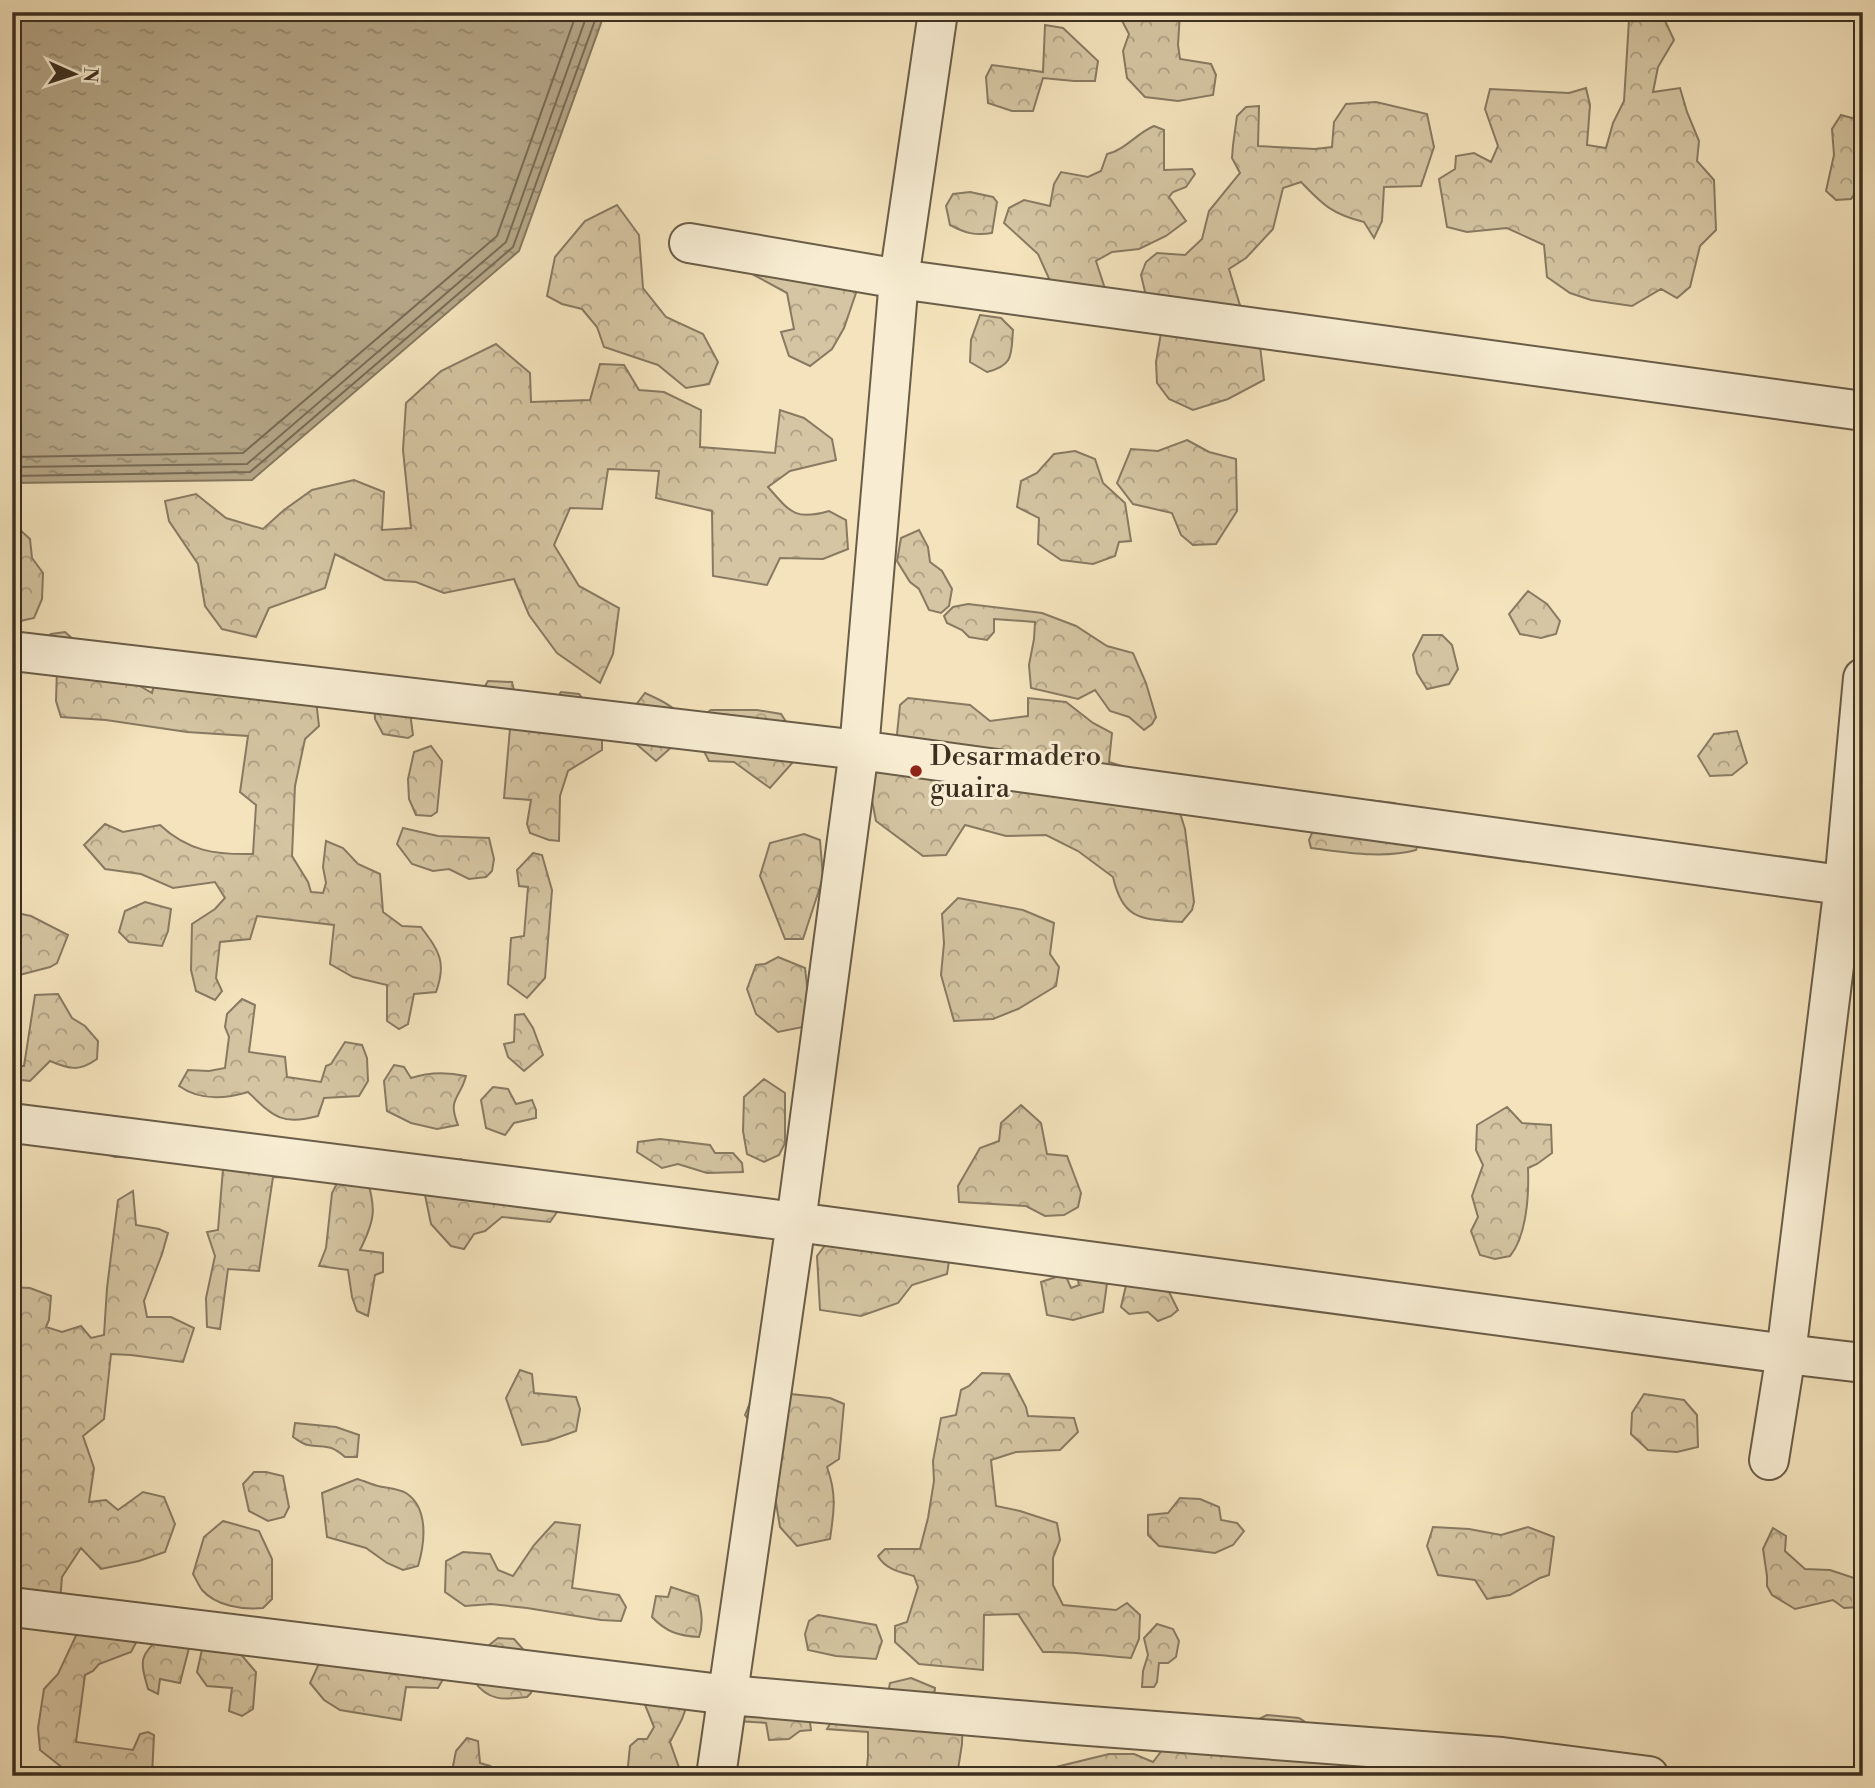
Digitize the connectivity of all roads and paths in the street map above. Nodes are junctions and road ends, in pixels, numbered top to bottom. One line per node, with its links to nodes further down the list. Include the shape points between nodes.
1 (938, 12): 3 (street)
2 (689, 243): 3 (street)
3 (899, 279): 4 (street); 7 (street)
4 (1863, 411)
5 (12, 651): 7 (street)
6 (1863, 678): 8 (street)
7 (859, 750): 8 (street); 10 (street)
8 (1853, 887): 11 (street)
9 (12, 1123): 10 (street)
10 (796, 1222): 11 (street); 15 (street)
11 (1786, 1354): 12 (street); 13 (street)
12 (1863, 1363)
13 (1769, 1460)
14 (12, 1607): 15 (street)
15 (729, 1695): 16 (street); 17 (street, via 1502,1757)
16 (716, 1776)
17 (1649, 1776)

